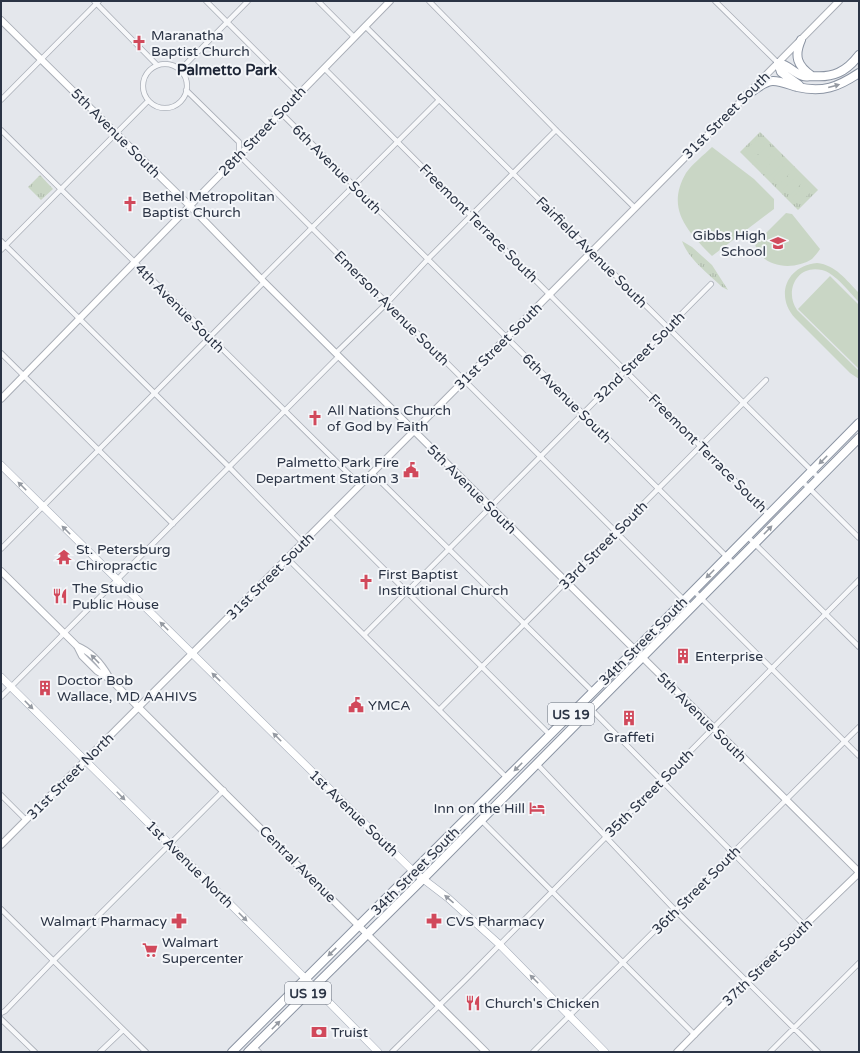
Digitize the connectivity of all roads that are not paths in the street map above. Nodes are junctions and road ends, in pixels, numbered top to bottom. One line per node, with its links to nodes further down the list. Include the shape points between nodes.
1 (206, 1): 10 (street)
2 (248, 1): 10 (street)
3 (318, 1): 12 (street)
4 (390, 1): 11 (street, 28th Street South)
5 (429, 1): 31 (street)
6 (716, 1): 16 (street)
7 (839, 1): 13 (street, 31st Street South)
8 (97, 2): 15 (street); 17 (street)
9 (1, 20): 15 (street, 5th Avenue South)
10 (227, 22): 19 (street); 24 (street)
11 (365, 26): 12 (street, 28th Street South); 27 (street, Fairfield Avenue South)
12 (354, 37): 18 (street, 28th Street South)
13 (801, 40): 16 (street, 31st Street South); 21 (highway, via 796,51 798,61 804,71)
14 (859, 55): 21 (highway, via 838,73 828,77)
15 (42, 60): 26 (street); 32 (street, 5th Avenue South)
16 (778, 63): 21 (highway, via 804,76); 22 (highway, via 786,77); 25 (street, 31st Street South)
17 (157, 65): 19 (street, via 169,64); 28 (street, via 151,68 143,81 142,88)
18 (324, 68): 24 (street, 28th Street South); 33 (street, Freemont Terrace South)
19 (180, 70): 23 (street, via 186,81)
20 (859, 73): 22 (highway, one-way to 20, via 837,86)
21 (812, 76)
22 (806, 89): 25 (highway, via 772,81)
23 (186, 90): 28 (street, via 182,100 169,108 155,106); 34 (street, Emerson Avenue South, via 239,142)
24 (299, 94): 29 (street, 28th Street South)
25 (746, 96): 39 (street, 31st Street South)
26 (1, 100)
27 (439, 100): 33 (street); 35 (street, Fairfield Avenue South)
28 (148, 101): 32 (street)
29 (281, 112): 34 (street, 28th Street South); 36 (street, 6th Avenue South)
30 (1, 130): 37 (street, 4th Avenue South)
31 (556, 130): 35 (street); 39 (street)
32 (116, 133): 37 (street); 38 (street, 5th Avenue South)
33 (398, 142): 36 (street); 40 (street, Freemont Terrace South)
34 (239, 155): 38 (street, 28th Street South); 41 (street, Emerson Avenue South)
35 (512, 173): 40 (street); 45 (street, Fairfield Avenue South)
36 (354, 186): 41 (street); 46 (street, 6th Avenue South)
37 (61, 189): 43 (street); 47 (street, 4th Avenue South)
38 (190, 206): 47 (street, 28th Street South); 48 (street, 5th Avenue South)
39 (634, 207): 45 (street, 31st Street South)
40 (471, 215): 46 (street); 50 (street, Freemont Terrace South)
41 (312, 228): 48 (street); 51 (street, Emerson Avenue South)
42 (1, 241): 43 (street)
43 (5, 245): 44 (street); 52 (street)
44 (1, 250)
45 (591, 252): 50 (street, 31st Street South); 53 (street, Fairfield Avenue South)
46 (428, 259): 51 (street); 55 (street, 6th Avenue South)
47 (134, 262): 52 (street, 28th Street South); 54 (street, 4th Avenue South)
48 (263, 280): 54 (street); 57 (street, 5th Avenue South)
49 (711, 284): 53 (street, 32nd Street South)
50 (549, 294): 55 (street, 31st Street South); 58 (street, Freemont Terrace South)
51 (387, 303): 57 (street); 60 (street, Emerson Avenue South)
52 (80, 318): 59 (street, 28th Street South); 62 (street)
53 (668, 328): 58 (street, 32nd Street South); 64 (street, Fairfield Avenue South)
54 (210, 337): 62 (street); 65 (street, 4th Avenue South)
55 (506, 337): 60 (street, 31st Street South); 66 (street, 6th Avenue South)
56 (1, 353): 59 (street)
57 (337, 355): 65 (street); 68 (street, 5th Avenue South)
58 (626, 371): 66 (street, 32nd Street South); 70 (street, Freemont Terrace South)
59 (23, 376): 63 (street, 28th Street South); 71 (street)
60 (464, 380): 68 (street, 31st Street South); 72 (street, Emerson Avenue South)
61 (766, 380): 64 (street, 33rd Street South)
62 (154, 393): 71 (street); 74 (street)
63 (1, 399)
64 (743, 404): 70 (street, 33rd Street South); 75 (street, Fairfield Avenue South)
65 (284, 411): 74 (street); 79 (street, 4th Avenue South)
66 (583, 414): 72 (street, 32nd Street South); 81 (street, 6th Avenue South)
67 (859, 423): 75 (highway, 34th Street South / US 19, one-way to 75)
68 (414, 431): 76 (street, 31st Street South); 83 (street, 5th Avenue South)
69 (859, 438): 77 (highway, 34th Street South / US 19)
70 (701, 446): 81 (street, 33rd Street South); 85 (street, Freemont Terrace South)
71 (98, 450): 82 (street); 86 (street)
72 (541, 457): 83 (street, 32nd Street South); 87 (street, Emerson Avenue South)
73 (1, 465): 82 (main road, one-way to 73)
74 (229, 467): 86 (street); 90 (street)
75 (811, 471): 77 (street, Fairfield Avenue South); 78 (highway, 34th Street South / US 19)
76 (372, 473): 79 (street, 31st Street South); 93 (street)
77 (819, 478): 80 (highway, 34th Street South / US 19)
78 (802, 481): 80 (street); 85 (highway, 34th Street South / US 19)
79 (360, 485): 84 (street, 31st Street South)
80 (809, 488): 89 (street); 91 (highway, 34th Street South / US 19, one-way to 80)
81 (658, 489): 87 (street, 33rd Street South); 94 (street, 6th Avenue South)
82 (43, 506): 92 (street); 98 (main road, 1st Avenue South, one-way to 82)
83 (491, 507): 93 (street, 32nd Street South); 100 (street, 5th Avenue South)
84 (330, 515): 90 (street, 31st Street South); 102 (street)
85 (770, 515): 88 (highway, 34th Street South / US 19)
86 (174, 524): 98 (street)
87 (616, 532): 100 (street, 33rd Street South); 104 (street, Emerson Avenue South)
88 (748, 536): 91 (street); 94 (highway, 34th Street South / US 19)
89 (859, 538)
90 (303, 542): 95 (street, 31st Street South)
91 (755, 543): 96 (highway, 34th Street South / US 19); 106 (street)
92 (1, 549)
93 (449, 549): 102 (street, 32nd Street South); 107 (street)
94 (727, 557): 96 (street, 6th Avenue South); 101 (highway, 34th Street South / US 19, one-way to 101)
95 (287, 558): 109 (street); 112 (street, 31st Street South)
96 (734, 564): 103 (highway, 34th Street South / US 19)
97 (1, 571): 108 (street, Central Avenue)
98 (117, 580): 108 (street); 112 (main road, 1st Avenue South, one-way to 98)
99 (859, 580): 106 (street, 35th Street South)
100 (566, 582): 107 (street, 33rd Street South); 111 (street, 5th Avenue South)
101 (694, 591): 103 (street); 104 (highway, 34th Street South / US 19)
102 (407, 592): 109 (street, 32nd Street South); 114 (street)
103 (701, 598): 105 (highway, 34th Street South / US 19); 115 (street)
104 (684, 600): 105 (street, Emerson Avenue South); 111 (highway, 34th Street South / US 19)
105 (691, 608): 113 (highway, 34th Street South / US 19)
106 (826, 614): 110 (street); 115 (street, 35th Street South)
107 (524, 624): 114 (street, 33rd Street South); 118 (street)
108 (64, 633): 117 (street); 120 (street, Central Avenue, via 77,646 82,656)
109 (364, 636): 122 (street)
110 (859, 647)
111 (635, 650): 113 (street, 5th Avenue South); 118 (highway, 34th Street South / US 19)
112 (192, 654): 120 (street, 31st Street South); 144 (main road, 1st Avenue South, one-way to 112)
113 (642, 657): 121 (highway, 34th Street South / US 19); 125 (street, 5th Avenue South)
114 (482, 667): 122 (street, 33rd Street South); 126 (street)
115 (771, 669): 125 (street, 35th Street South); 127 (street)
116 (1, 677): 117 (main road, 1st Avenue North)
117 (11, 687): 119 (street); 129 (main road, 1st Avenue North, one-way to 129)
118 (593, 692): 123 (highway, 34th Street South / US 19)
119 (1, 697)
120 (138, 707): 129 (street, 31st Street North); 133 (street, Central Avenue)
121 (591, 709): 130 (highway, 34th Street South / US 19); 132 (street)
122 (439, 710): 131 (street)
123 (558, 726): 126 (highway, 34th Street South / US 19); 130 (highway, via 557,734 537,754)
124 (859, 727): 127 (street, 36th Street South)
125 (713, 728): 132 (street, 35th Street South); 135 (street, 5th Avenue South)
126 (550, 735): 131 (highway, 34th Street South / US 19, one-way to 131)
127 (844, 742): 128 (street); 135 (street, 36th Street South)
128 (859, 756)
129 (85, 760): 137 (street, 31st Street North); 140 (main road, 1st Avenue North, one-way to 140)
130 (537, 764): 136 (highway, 34th Street South / US 19); 139 (street)
131 (507, 778): 136 (highway, via 506,786 483,808); 138 (highway, 34th Street South / US 19)
132 (661, 780): 139 (street, 35th Street South); 143 (street)
133 (224, 790): 140 (street); 151 (street, Central Avenue)
134 (1, 795): 137 (street)
135 (786, 800): 143 (street, 36th Street South); 145 (street, 5th Avenue South)
136 (484, 817): 142 (highway, 34th Street South / US 19); 147 (street)
137 (26, 820): 141 (street, 31st Street North)
138 (461, 824): 142 (highway, via 462,830 446,846); 144 (highway, 34th Street South / US 19)
139 (606, 837): 147 (street, 35th Street South); 149 (street)
140 (170, 844): 154 (street); 157 (main road, 1st Avenue North, one-way to 157)
141 (1, 845)
142 (449, 852): 146 (highway, 34th Street South / US 19)
143 (733, 853): 149 (street, 36th Street South); 150 (street)
144 (414, 872): 146 (main road, 1st Avenue South); 151 (highway, 34th Street South / US 19)
145 (859, 873): 150 (street, 37th Street South)
146 (423, 879): 152 (highway, 34th Street South / US 19); 153 (main road, 1st Avenue South, one-way to 146)
147 (552, 891): 153 (street, 35th Street South); 155 (street)
148 (1, 909): 154 (street)
149 (675, 910): 155 (street, 36th Street South); 158 (street)
150 (804, 925): 158 (street, 37th Street South)
151 (359, 926): 152 (street, Central Avenue); 157 (highway, US 19, one-way to 157)
152 (367, 934): 159 (highway, US 19); 160 (street, Central Avenue)
153 (499, 944): 160 (street, 35th Street South); 162 (main road, 1st Avenue South, one-way to 153)
154 (53, 960): 161 (street); 165 (street)
155 (623, 962): 162 (street, 36th Street South); 167 (street)
156 (859, 963): 164 (street)
157 (306, 979): 159 (main road, 1st Avenue North); 166 (highway, US 19)
158 (747, 980): 164 (street); 167 (street, 37th Street South)
159 (314, 987): 168 (highway, US 19, one-way to 159); 174 (main road, 1st Avenue North)
160 (439, 1005): 175 (street, 35th Street South); 176 (street, Central Avenue)
161 (1, 1013)
162 (570, 1015): 177 (street, 36th Street South); 178 (main road, 1st Avenue South)
163 (1, 1019): 169 (street)
164 (794, 1027): 180 (street); 181 (street)
165 (123, 1030): 170 (street); 171 (street)
166 (250, 1034): 172 (highway, US 19); 173 (highway, via 249,1044)
167 (695, 1035): 179 (street, 37th Street South)
168 (254, 1050)
169 (34, 1052)
170 (100, 1052)
171 (146, 1052)
172 (232, 1052)
173 (244, 1052)
174 (378, 1052)
175 (392, 1052)
176 (486, 1052)
177 (532, 1052)
178 (605, 1052)
179 (677, 1052)
180 (770, 1052)
181 (818, 1052)

